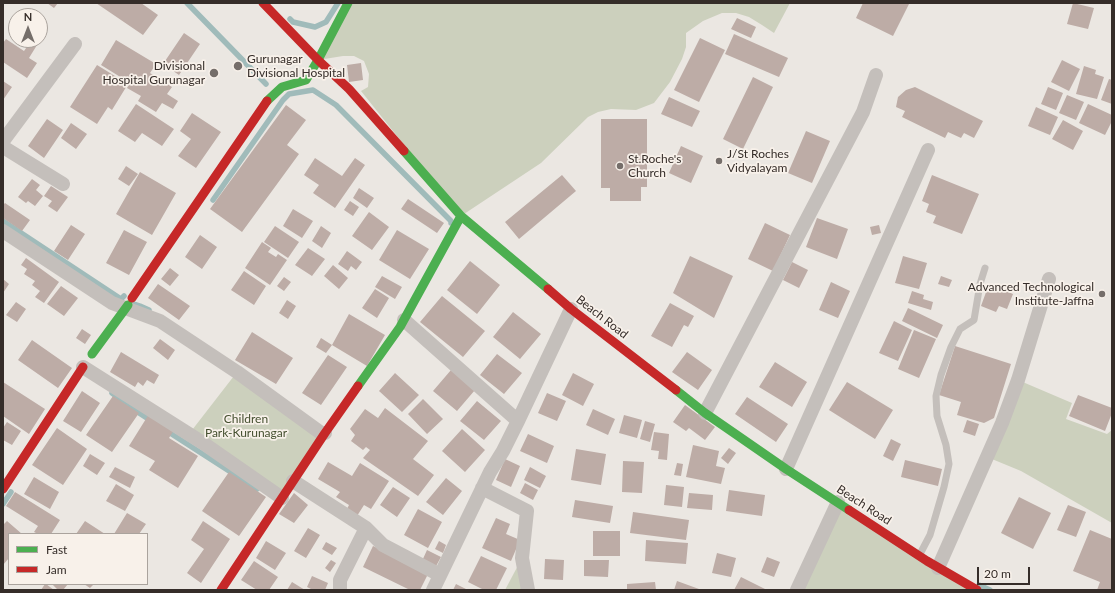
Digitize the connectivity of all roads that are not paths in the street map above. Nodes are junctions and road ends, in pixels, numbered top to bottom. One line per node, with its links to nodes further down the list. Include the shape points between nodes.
1 (263, 3): 4 (street, Beach Road)
2 (348, 3): 4 (street)
3 (75, 44): 6 (street)
4 (318, 60): 10 (street, Beach Road, via 349,89); 14 (street, via 306,80 282,87 267,100)
5 (876, 75): 19 (street, via 863,112)
6 (3, 141)
7 (3, 147): 9 (street)
8 (928, 150): 22 (street)
9 (63, 184)
10 (461, 216): 15 (street, Beach Road); 16 (street)
11 (3, 231): 14 (street, via 112,303)
12 (985, 268): 29 (lane, via 974,320 960,329 951,347 936,396 937,416 949,464 930,535)
13 (1049, 279): 30 (street, via 1002,423)
14 (129, 304): 17 (street); 21 (street, via 224,363 321,433)
15 (571, 309): 19 (street, Beach Road); 20 (street)
16 (404, 320): 20 (street); 21 (street)
17 (92, 354)
18 (83, 367): 25 (street); 26 (street, via 203,443)
19 (706, 413): 22 (street, Beach Road)
20 (518, 421): 24 (street)
21 (325, 433): 23 (street)
22 (786, 469): 27 (street, Beach Road)
23 (293, 481): 26 (street); 28 (street)
24 (482, 488): 31 (street); 35 (street, via 528,511 522,558)
25 (3, 489)
26 (282, 498): 32 (street)
27 (838, 502): 29 (street, Beach Road); 36 (street)
28 (366, 528): 31 (street, via 383,545); 33 (street, via 340,580)
29 (919, 556): 30 (street, Beach Road)
30 (938, 568): 37 (street, Beach Road)
31 (440, 575): 34 (street)
32 (221, 590)
33 (340, 590)
34 (433, 590)
35 (528, 590)
36 (797, 590)
37 (977, 590)

